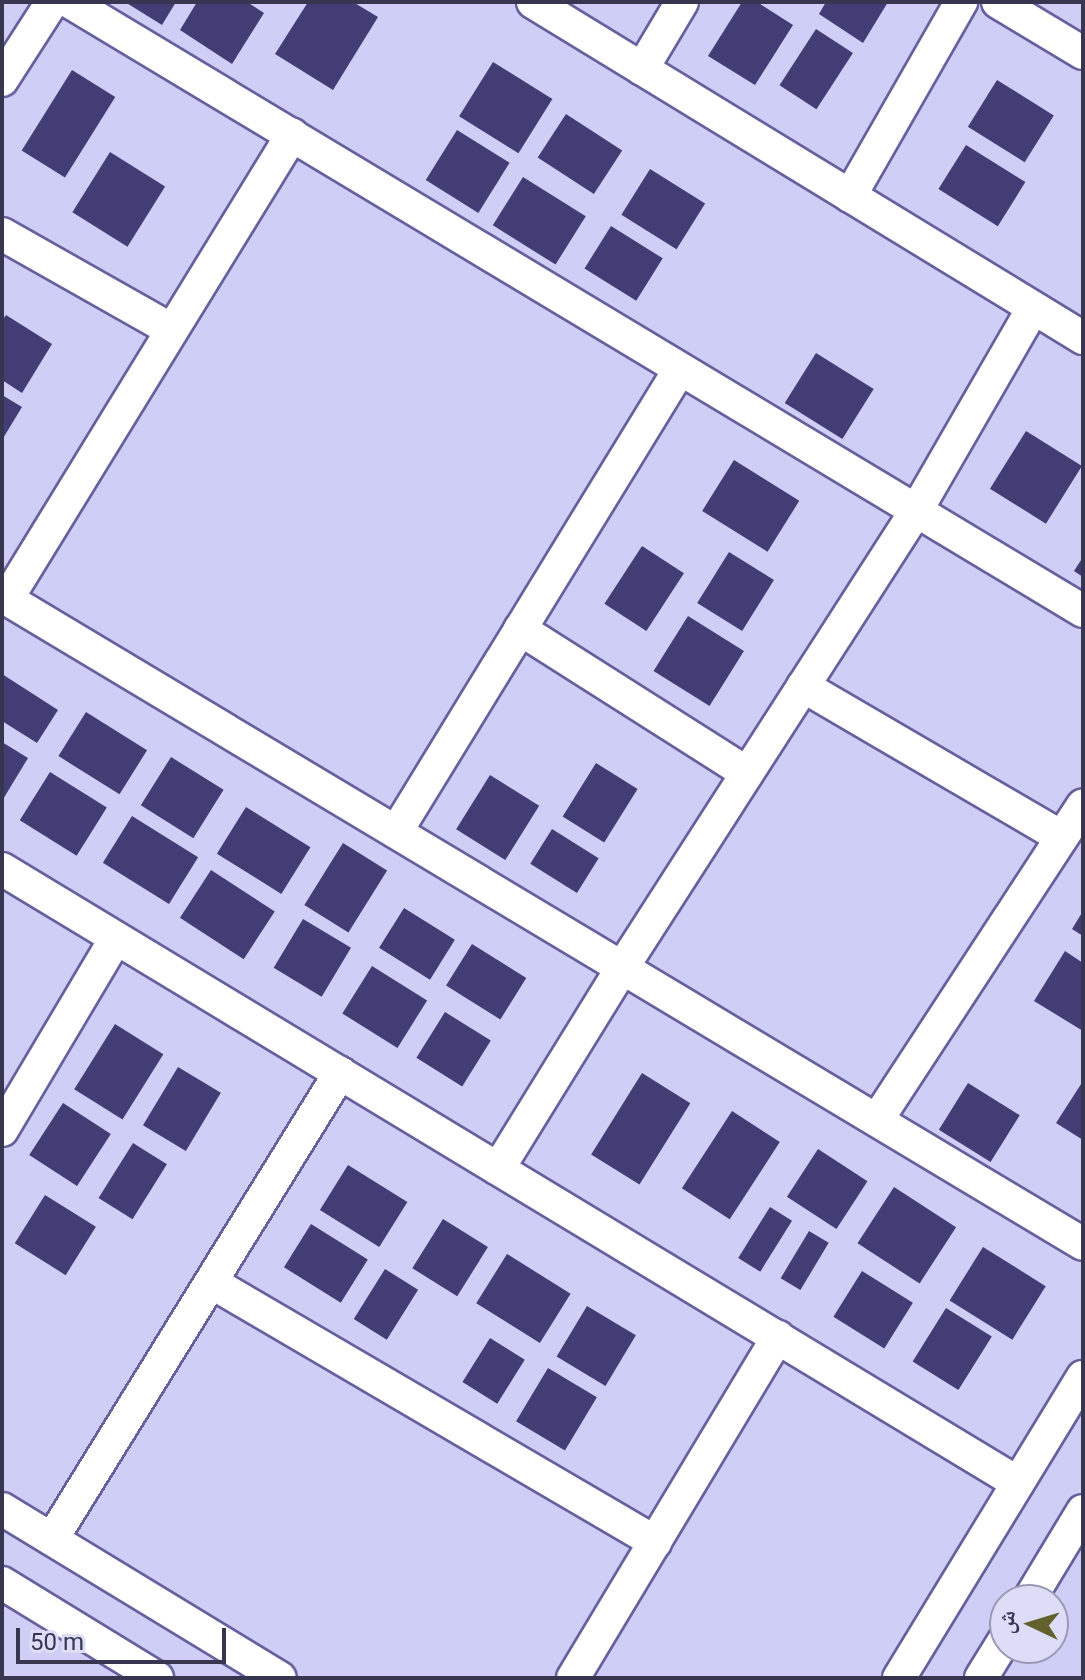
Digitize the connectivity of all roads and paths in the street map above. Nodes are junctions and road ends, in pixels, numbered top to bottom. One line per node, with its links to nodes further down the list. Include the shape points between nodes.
1 (52, 2): 9 (street)
2 (70, 2): 10 (street)
3 (533, 2): 8 (street)
4 (682, 2): 8 (street)
5 (961, 2): 11 (street)
6 (998, 2): 7 (street)
7 (1083, 53)
8 (642, 69): 11 (street)
9 (2, 80)
10 (292, 135): 14 (street); 16 (street)
11 (850, 196): 13 (street)
12 (2, 234): 14 (street)
13 (1033, 308): 15 (street); 17 (street)
14 (172, 330): 18 (street)
15 (1083, 338)
16 (680, 369): 17 (street); 20 (street)
17 (916, 511): 19 (street); 21 (street)
18 (4, 597): 24 (street)
19 (1083, 611)
20 (520, 629): 22 (street); 24 (street)
21 (803, 686): 22 (street); 25 (street)
22 (747, 773): 28 (street)
23 (1083, 805): 25 (street)
24 (396, 832): 28 (street)
25 (1061, 837): 30 (street)
26 (2, 869): 27 (street)
27 (116, 938): 29 (street); 31 (street)
28 (622, 968): 30 (street); 32 (street)
29 (340, 1073): 32 (street); 34 (street)
30 (877, 1120): 33 (street)
31 (2, 1130)
32 (498, 1169): 35 (street)
33 (1083, 1244)
34 (211, 1282): 40 (street); 41 (street)
35 (778, 1337): 37 (street); 41 (street)
36 (1083, 1377): 37 (street)
37 (1018, 1483): 47 (street)
38 (2, 1509): 40 (street)
39 (1083, 1511): 43 (street)
40 (52, 1539): 45 (street)
41 (655, 1542): 46 (street)
42 (2, 1583): 44 (street)
43 (1039, 1584)
44 (157, 1678)
45 (280, 1678)
46 (573, 1678)
47 (899, 1678)

